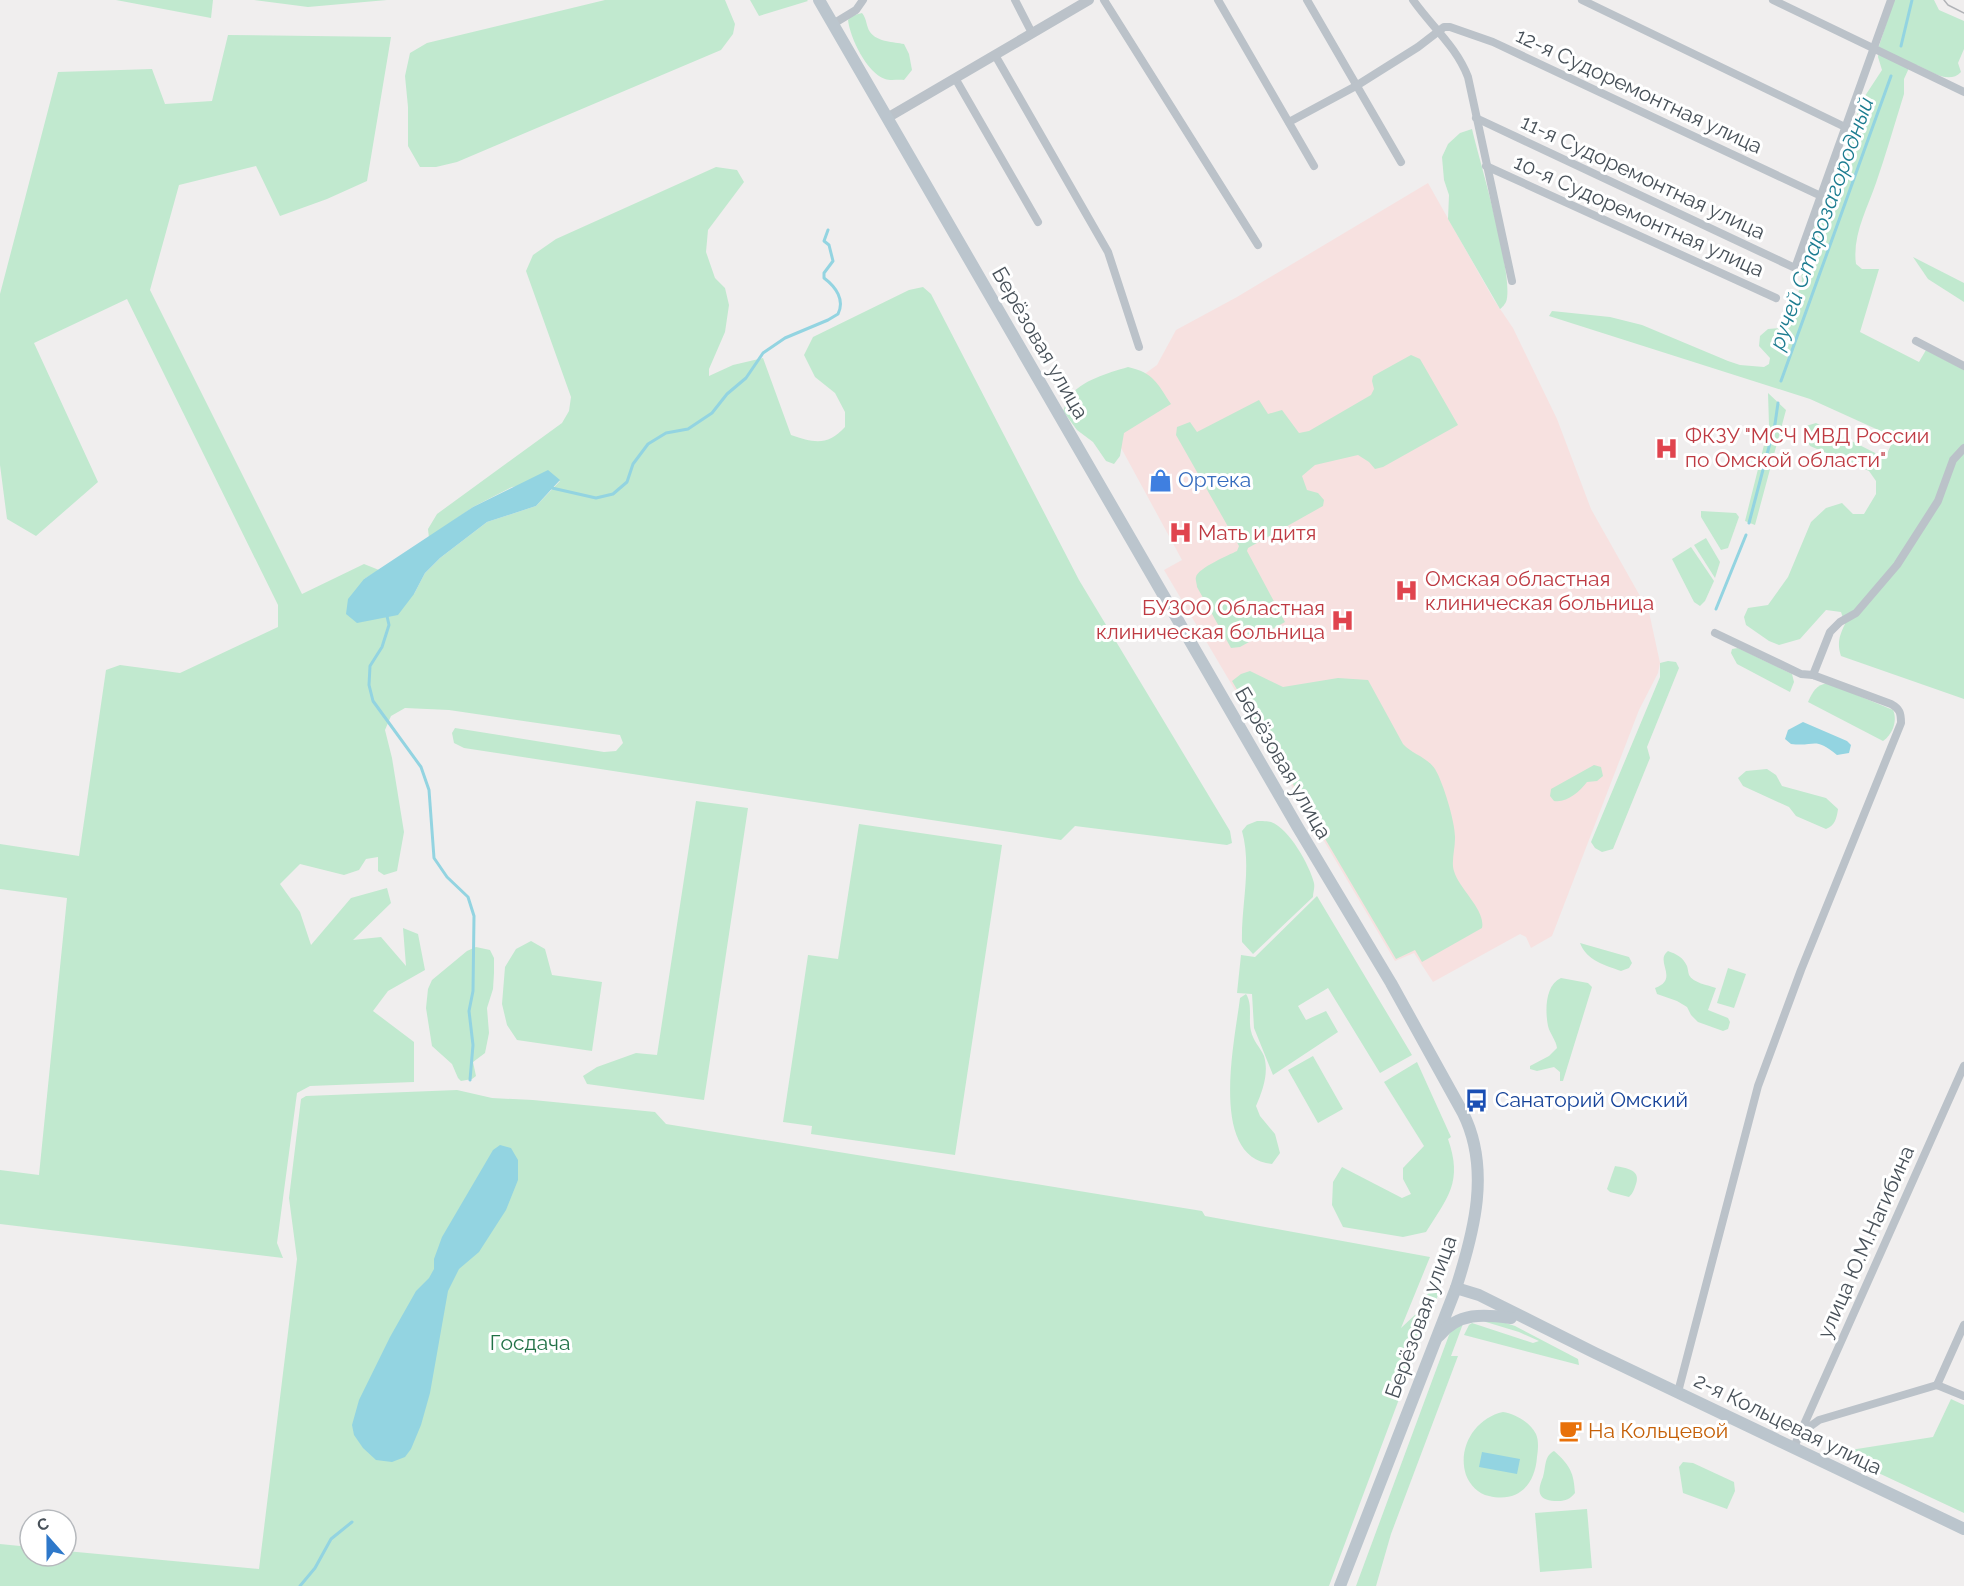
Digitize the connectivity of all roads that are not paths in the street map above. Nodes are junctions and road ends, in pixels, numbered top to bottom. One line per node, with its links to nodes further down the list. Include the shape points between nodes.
1 (819, 0): 12 (main road, Берёзовая улица)
2 (863, 0): 12 (street, via 856,10)
3 (1015, 0): 14 (street)
4 (1089, 0): 14 (street)
5 (1104, 0): 29 (street)
6 (1218, 0): 22 (street)
7 (1307, 0): 18 (street)
8 (1413, 0): 13 (street)
9 (1582, 0): 23 (street)
10 (1773, 0): 15 (street)
11 (1891, 0): 15 (street)
12 (833, 24): 20 (main road, Берёзовая улица)
13 (1439, 29): 18 (street); 21 (street, via 1463,63); 27 (street, 12-я Судоремонтная улица, via 1450,27 1494,42)
14 (1032, 33): 16 (street)
15 (1873, 49): 19 (street); 23 (street)
16 (995, 55): 17 (street); 33 (street, via 1108,252)
17 (954, 78): 20 (street); 28 (street)
18 (1356, 86): 22 (street); 24 (street)
19 (1961, 89)
20 (887, 118): 39 (main road, Берёзовая улица, via 1391,983 1469,1125 1477,1153 1477,1209 1471,1242)
21 (1476, 118): 26 (street); 27 (street, 11-я Судоремонтная улица, via 1795,268)
22 (1289, 122): 25 (street)
23 (1845, 127): 27 (street)
24 (1401, 162)
25 (1314, 166)
26 (1486, 166): 30 (street); 31 (street, 10-я Судоремонтная улица)
27 (1821, 196)
28 (1038, 222)
29 (1258, 245)
30 (1512, 281)
31 (1776, 298)
32 (1916, 341): 34 (street)
33 (1139, 347)
34 (1964, 366)
35 (1964, 448): 37 (street, via 1953,460 1938,501 1897,565 1856,613 1830,632)
36 (1715, 633): 37 (street, via 1801,674)
37 (1813, 675): 45 (street, via 1899,708 1901,723 1758,1086)
38 (1964, 1066): 47 (street, улица Ю.М.Нагибина)
39 (1455, 1288): 40 (main road, 2-я Кольцевая улица, via 1476,1303); 42 (main road, Берёзовая улица); 43 (main road, 2-я Кольцевая улица, via 1479,1295)
40 (1511, 1318): 42 (main road, via 1471,1316 1450,1325); 43 (main road, 2-я Кольцевая улица)
41 (1964, 1325): 44 (street)
42 (1435, 1342): 50 (main road, Берёзовая улица)
43 (1595, 1353): 45 (main road, 2-я Кольцевая улица)
44 (1937, 1385): 46 (street); 47 (street, via 1819,1420)
45 (1678, 1392): 48 (main road, 2-я Кольцевая улица)
46 (1964, 1396)
47 (1800, 1433): 48 (street, улица Ю.М.Нагибина)
48 (1794, 1447): 49 (main road, 2-я Кольцевая улица)
49 (1964, 1529)
50 (1340, 1586)

